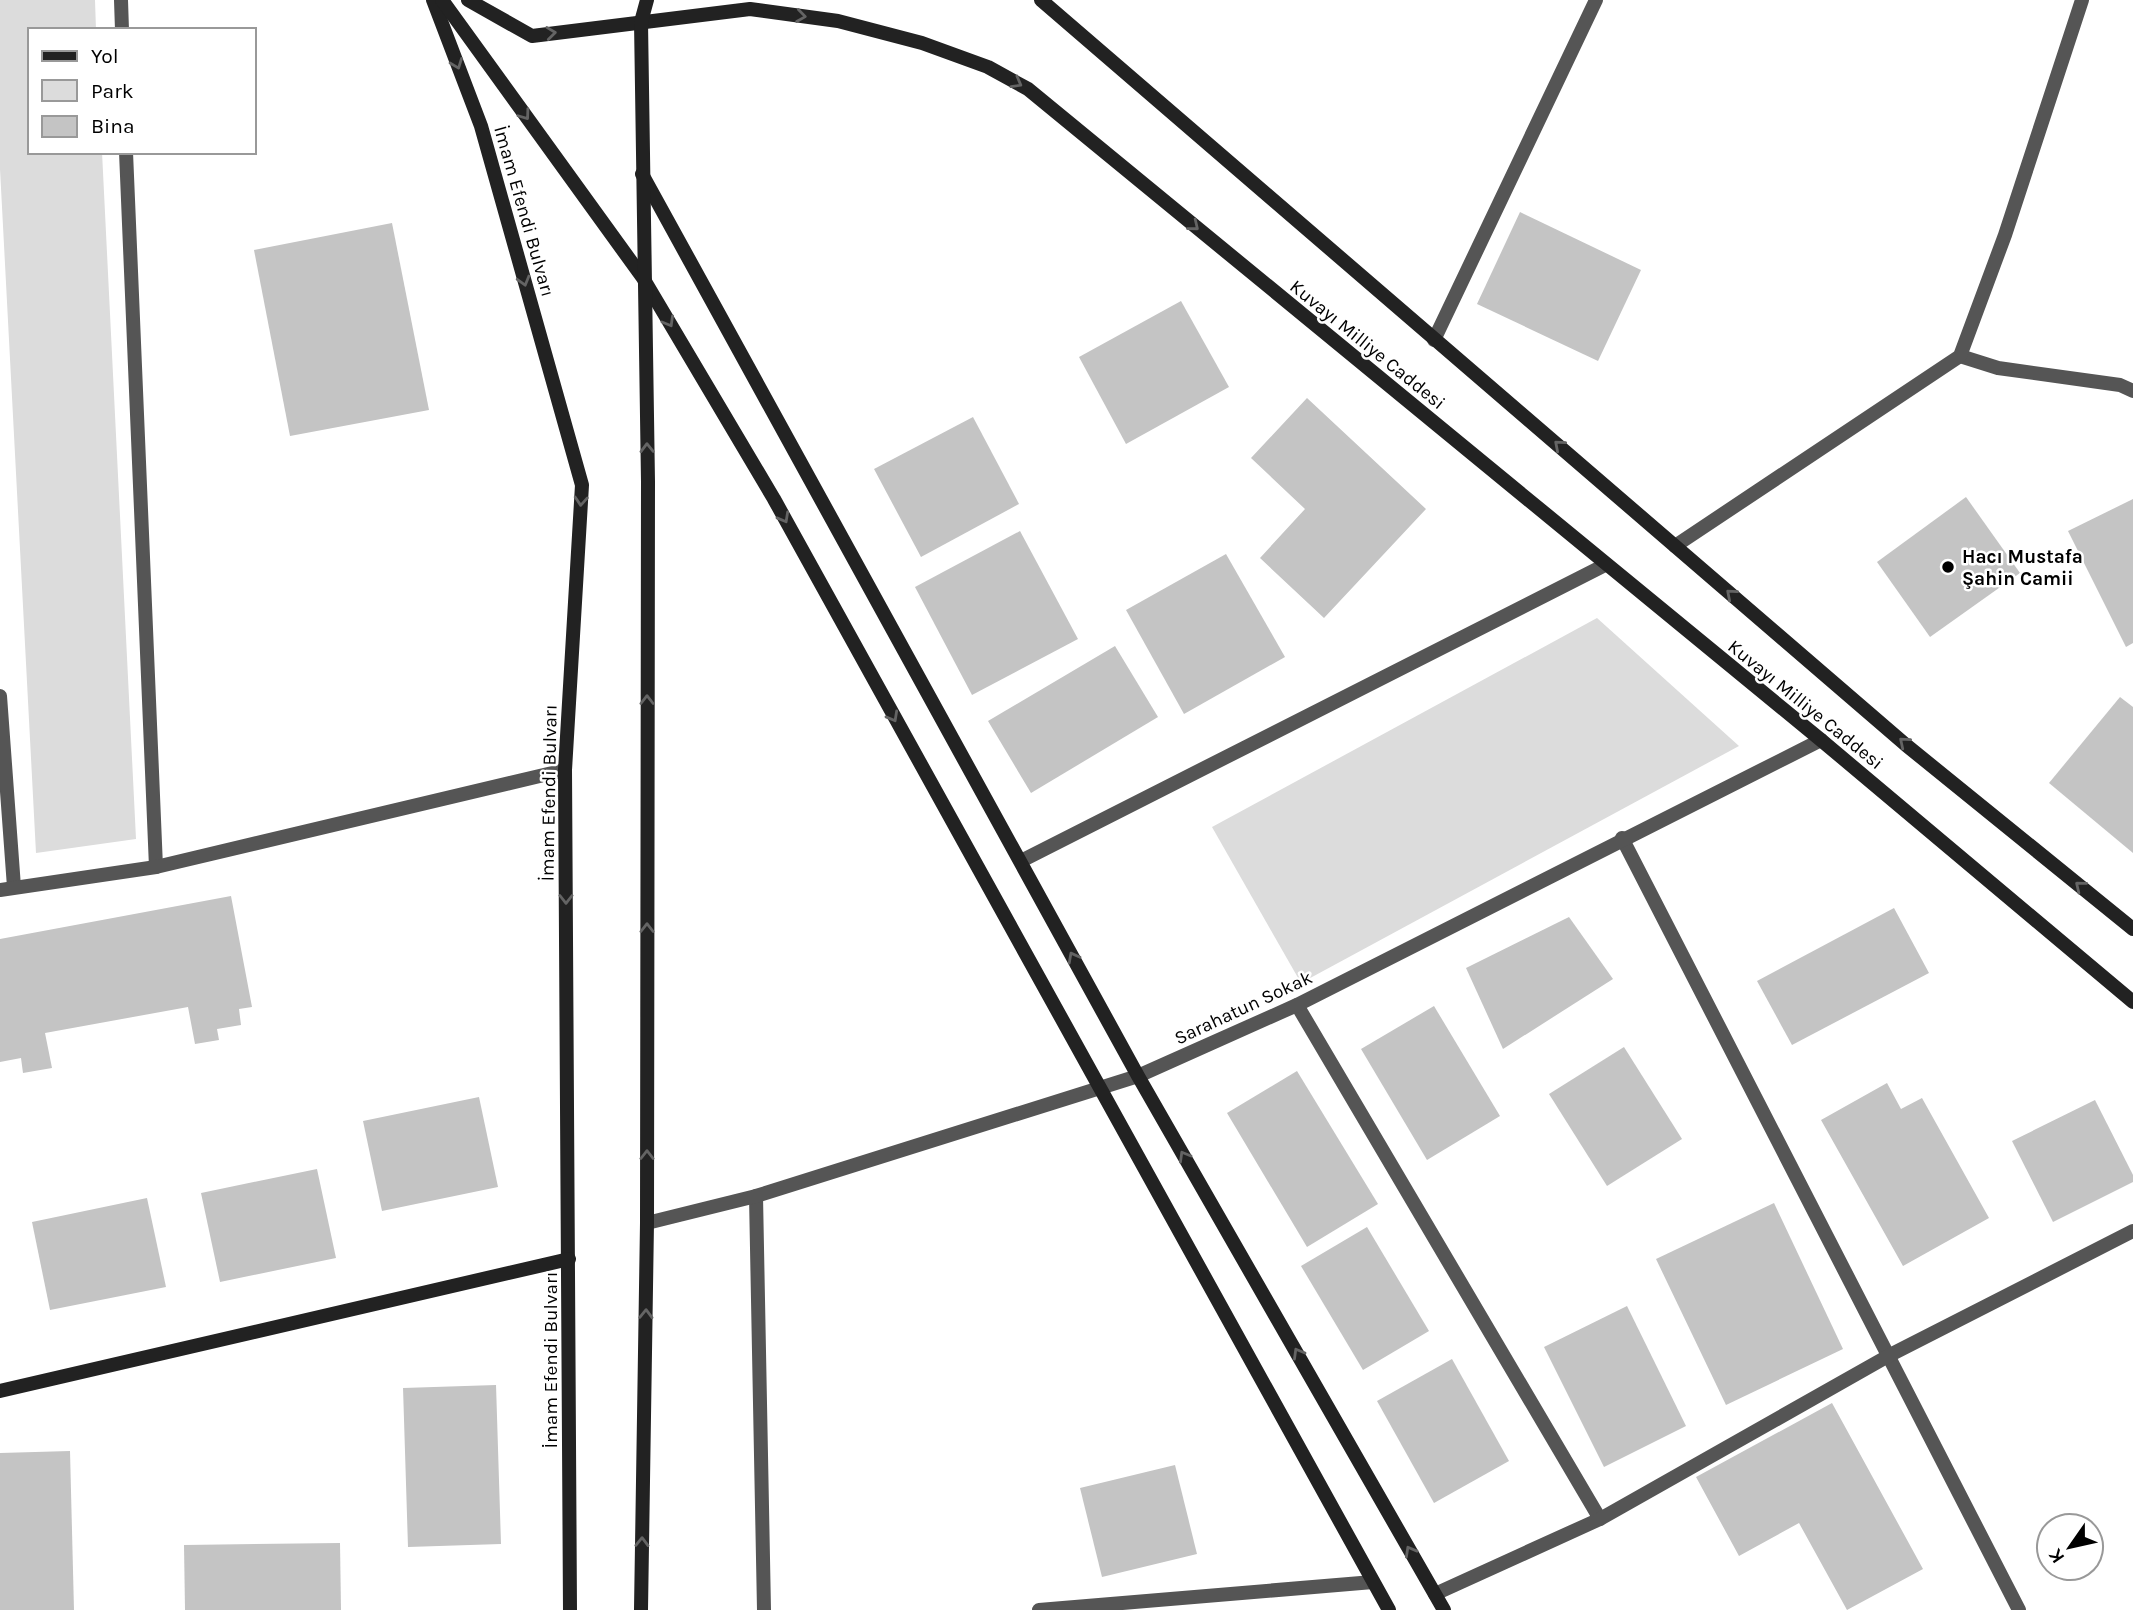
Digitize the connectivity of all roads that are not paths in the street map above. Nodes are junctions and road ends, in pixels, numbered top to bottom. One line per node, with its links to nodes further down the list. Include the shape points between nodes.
1 (121, 0): 10 (street)
2 (433, 0): 21 (main road, İmam Efendi Bulvarı, one-way to 21, via 481,126 582,485)
3 (442, 0): 13 (main road, one-way to 13)
4 (468, 0): 9 (main road, Kuvayı Milliye Caddesi, one-way to 9, via 532,36)
5 (647, 0): 9 (main road)
6 (1041, 0): 14 (main road, Kuvayı Milliye Caddesi)
7 (1596, 0): 14 (street)
8 (2082, 0): 15 (street)
9 (641, 22): 12 (main road); 18 (main road, Kuvayı Milliye Caddesi, one-way to 18, via 750,9 838,21 922,43 988,67 1027,89)
10 (122, 28)
11 (126, 154): 24 (street)
12 (642, 174): 13 (main road); 23 (main road)
13 (643, 278): 30 (main road, one-way to 30, via 774,499); 32 (main road, one-way to 13, via 648,481)
14 (1434, 340): 17 (main road, Kuvayı Milliye Caddesi, one-way to 14)
15 (1960, 356): 16 (street, via 1998,368 2120,385); 17 (street)
16 (2133, 391)
17 (1675, 546): 26 (main road, Kuvayı Milliye Caddesi, one-way to 17, via 1906,745)
18 (1605, 565): 20 (main road, Kuvayı Milliye Caddesi); 23 (street)
19 (0, 696): 25 (street)
20 (1821, 740): 22 (street, Sarahatun Sokak); 27 (main road, Kuvayı Milliye Caddesi)
21 (565, 770): 24 (street); 34 (main road, İmam Efendi Bulvarı, one-way to 34)
22 (1622, 838): 28 (street, Sarahatun Sokak); 35 (street)
23 (1021, 861): 29 (main road, one-way to 23)
24 (156, 867): 25 (street)
25 (7, 889)
26 (2133, 929)
27 (2133, 1002)
28 (1297, 1005): 29 (street, Sarahatun Sokak); 37 (street)
29 (1138, 1076): 30 (street, Sarahatun Sokak); 39 (main road, one-way to 29)
30 (1100, 1089): 31 (street, Sarahatun Sokak); 38 (main road)
31 (756, 1196): 32 (street, Sarahatun Sokak); 42 (street)
32 (647, 1223): 41 (main road, one-way to 32)
33 (2133, 1231): 35 (street)
34 (569, 1259): 36 (main road); 40 (main road, İmam Efendi Bulvarı)
35 (1890, 1355): 37 (street); 46 (street)
36 (0, 1391)
37 (1600, 1519): 39 (street)
38 (1373, 1582): 43 (street); 44 (main road)
39 (1435, 1594): 45 (main road)
40 (570, 1610)
41 (640, 1610)
42 (764, 1610)
43 (1039, 1610)
44 (1389, 1610)
45 (1444, 1610)
46 (2019, 1610)

